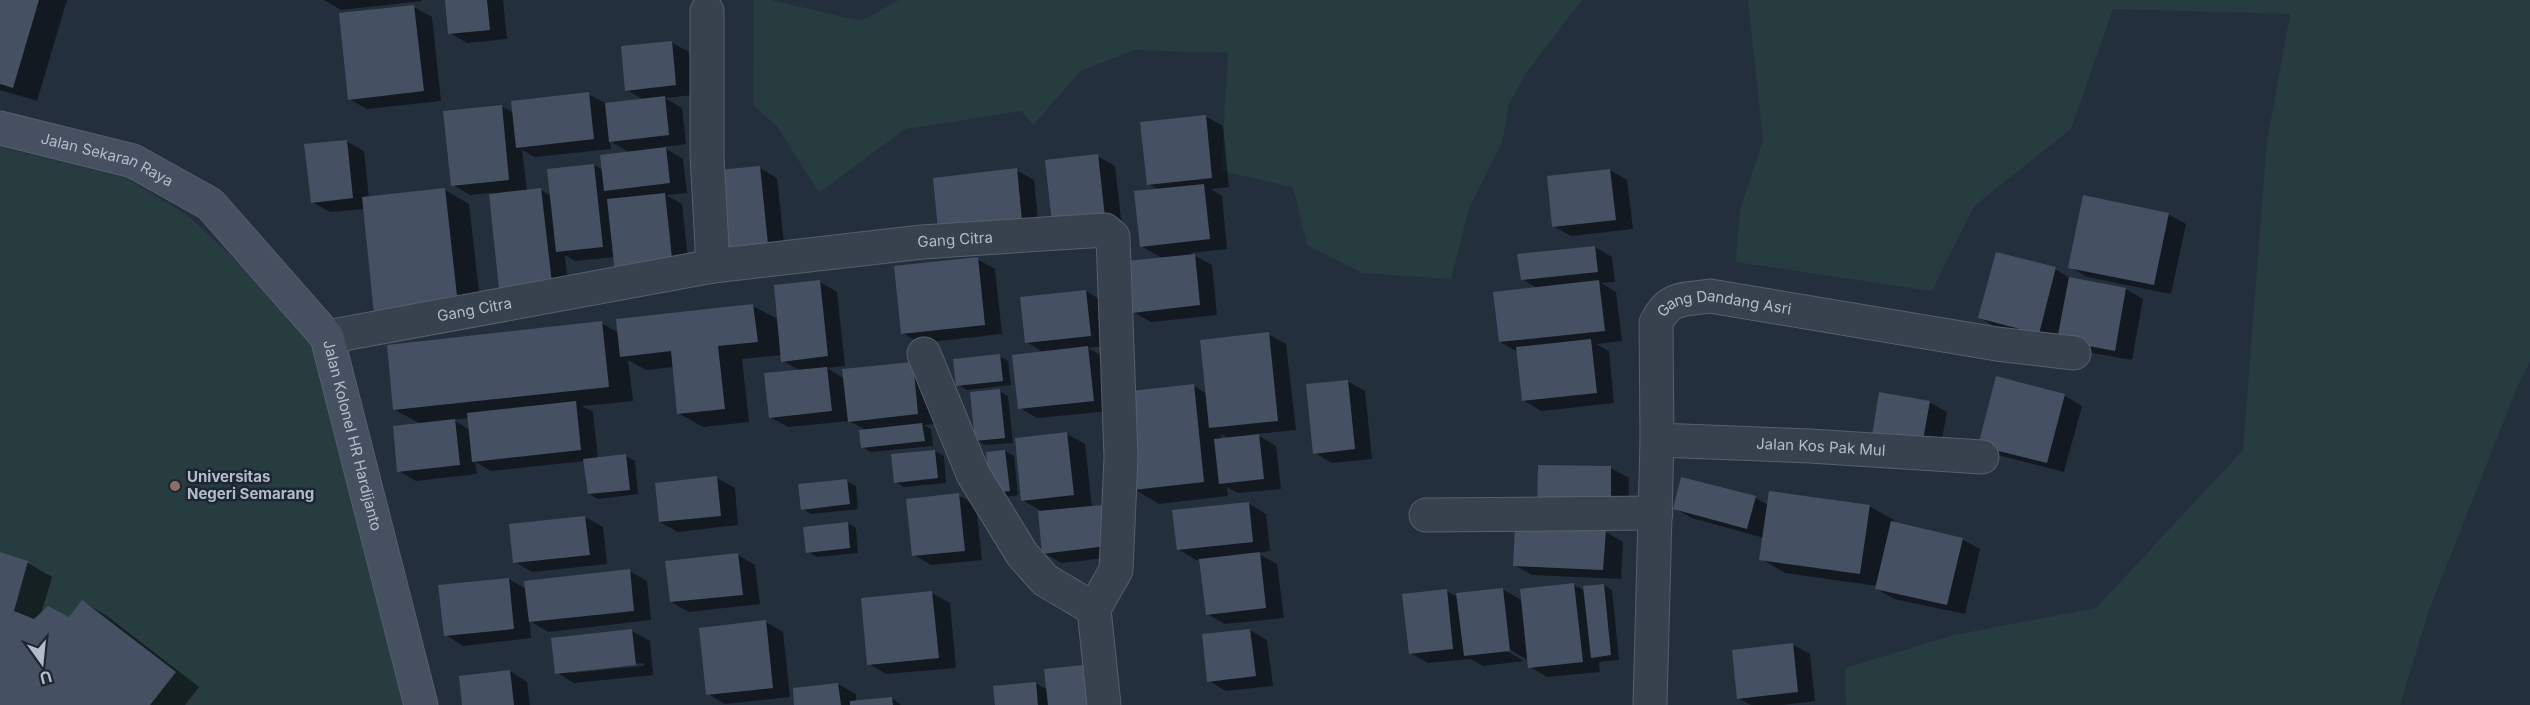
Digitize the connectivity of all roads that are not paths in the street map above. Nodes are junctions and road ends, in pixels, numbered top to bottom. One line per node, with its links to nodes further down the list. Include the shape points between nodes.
1 (707, 11): 4 (street, via 707,155)
2 (0, 128): 3 (main road, Jalan Sekaran Raya, via 133,161)
3 (210, 204): 5 (main road, Jalan Kolonel HR Hardijanto)
4 (713, 266): 5 (street, Gang Citra); 12 (street, Gang Citra, via 922,242 1109,232 1113,237 1120,457 1117,559 1116,570)
5 (327, 337): 13 (main road, Jalan Kolonel HR Hardijanto)
6 (2074, 353): 8 (street, Gang Dandang Asri, via 1710,296 1676,301 1663,308 1656,323)
7 (924, 354): 12 (street, via 973,474 1023,554 1045,580)
8 (1658, 440): 9 (street, Jalan Kos Pak Mul); 10 (street, Gang Dandang Asri)
9 (1982, 457)
10 (1656, 513): 11 (street); 15 (street, Gang Dandang Asri)
11 (1426, 515)
12 (1094, 609): 14 (street)
13 (421, 705)
14 (1104, 705)
15 (1650, 705)

